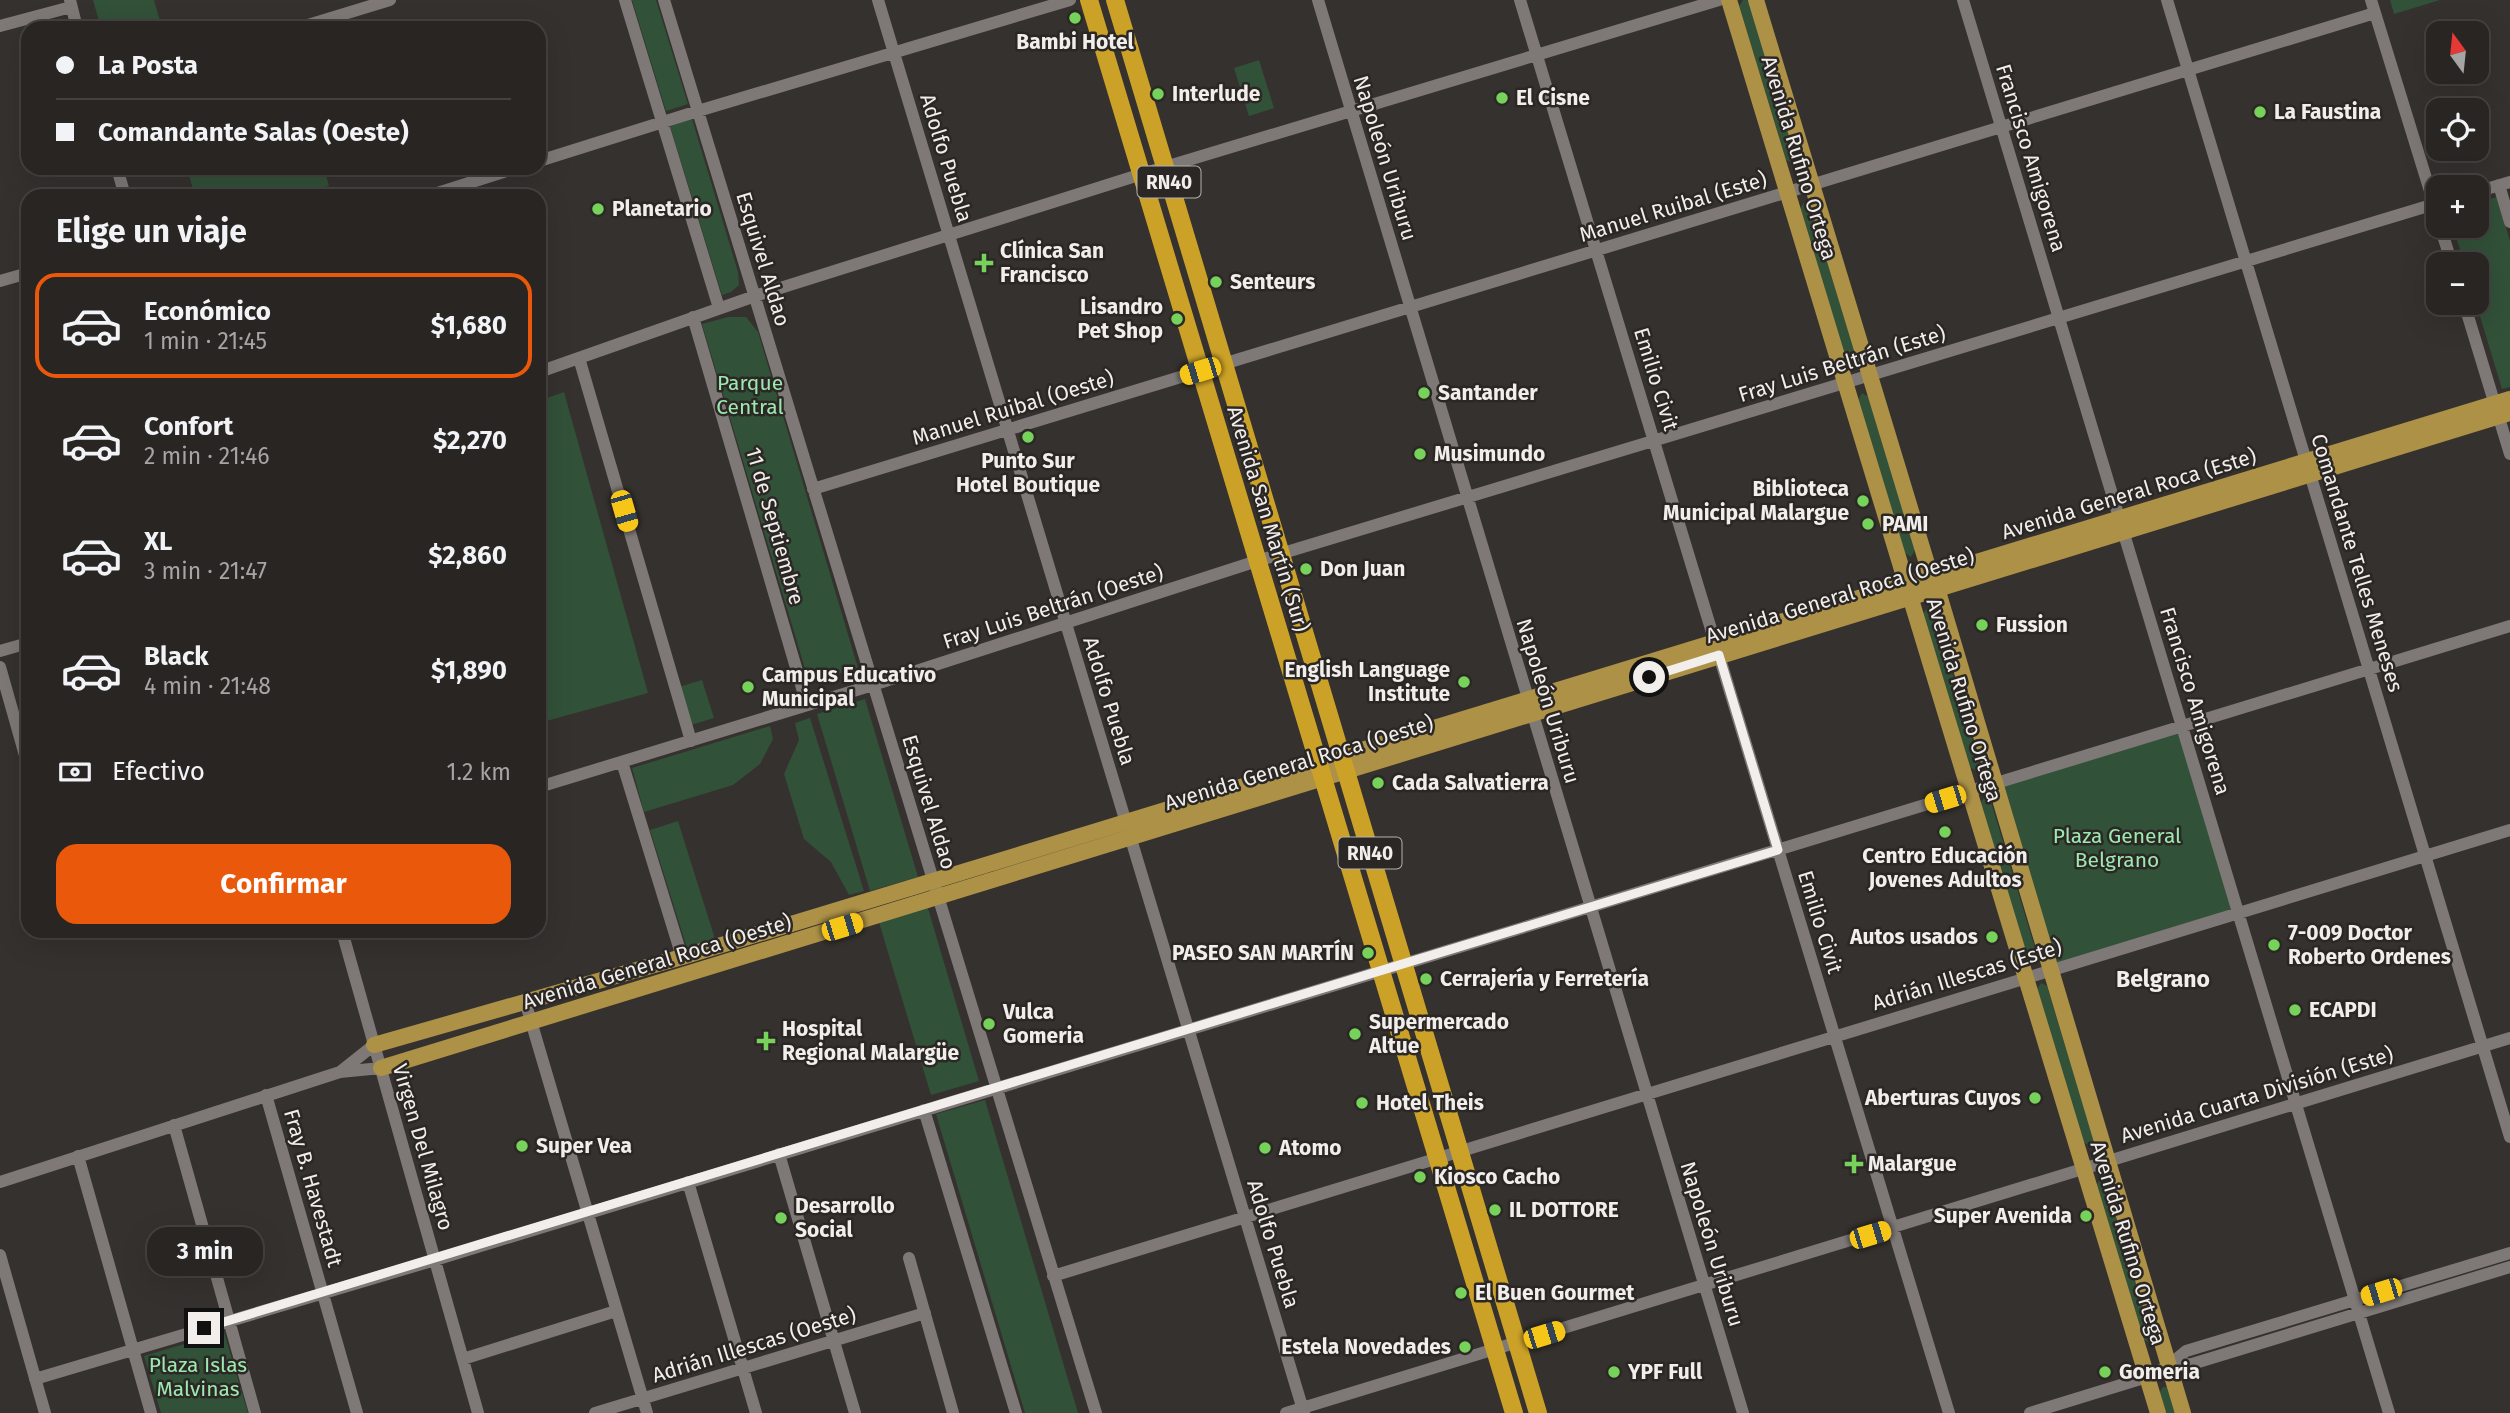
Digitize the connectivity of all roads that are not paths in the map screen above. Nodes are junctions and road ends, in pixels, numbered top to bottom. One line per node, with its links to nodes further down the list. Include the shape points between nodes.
1 (390, 0): 19 (street)
2 (625, 0): 26 (street)
3 (664, 0): 24 (street, Esquivel Aldao)
4 (878, 0): 21 (street, Adolfo Puebla)
5 (1070, 0): 21 (street)
6 (1089, 0): 30 (highway, Avenida San Martín (Sur) / RN40)
7 (1115, 0): 29 (highway, Avenida San Martín (Sur) / RN40)
8 (1318, 0): 25 (street, Napoleón Uriburu)
9 (1520, 0): 22 (street, Emilio Civit)
10 (1719, 0): 22 (street)
11 (1729, 0): 36 (main road, Avenida Rufino Ortega)
12 (1756, 0): 34 (main road, Avenida Rufino Ortega)
13 (1963, 0): 27 (street, Francisco Amigorena)
14 (2167, 0): 23 (street, Comandante Telles Meneses)
15 (2371, 0): 17 (street)
16 (70, 3): 18 (street); 20 (street)
17 (2375, 13): 23 (street, Manuel Ruibal (Este)); 32 (street)
18 (75, 21)
19 (321, 21)
20 (0, 26)
21 (894, 52): 24 (street); 39 (street, Adolfo Puebla)
22 (1537, 54): 25 (street); 40 (street, Emilio Civit)
23 (2188, 70): 27 (street, Manuel Ruibal (Este)); 41 (street, Comandante Telles Meneses)
24 (698, 111): 26 (street); 44 (street, Esquivel Aldao)
25 (1351, 111): 29 (street); 45 (street, Napoleón Uriburu)
26 (662, 122): 28 (street); 46 (street)
27 (2001, 127): 34 (street, Manuel Ruibal (Este)); 49 (street, Francisco Amigorena)
28 (546, 159)
29 (1165, 167): 30 (street); 51 (highway, Avenida San Martín (Sur) / RN40)
30 (1142, 174): 39 (street); 53 (highway, Avenida San Martín (Sur) / RN40)
31 (496, 175): 35 (street)
32 (2426, 176)
33 (2505, 183): 38 (street)
34 (1812, 185): 36 (street, Manuel Ruibal (Este)); 54 (main road, Avenida Rufino Ortega)
35 (456, 189)
36 (1788, 192): 40 (street, Manuel Ruibal (Este)); 55 (main road, Avenida Rufino Ortega)
37 (2426, 211): 41 (street, Fray Luis Beltrán (Este))
38 (2510, 222)
39 (949, 234): 44 (street); 57 (street, Adolfo Puebla)
40 (1596, 250): 45 (street, Manuel Ruibal (Este)); 58 (street, Emilio Civit)
41 (2246, 262): 49 (street, Fray Luis Beltrán (Este)); 60 (street, Comandante Telles Meneses)
42 (21, 275): 43 (street)
43 (0, 281)
44 (755, 296): 46 (street); 61 (street, Esquivel Aldao)
45 (1410, 307): 51 (street, Manuel Ruibal (Este)); 62 (street, Napoleón Uriburu)
46 (719, 308): 48 (street)
47 (2468, 315): 56 (street)
48 (693, 317): 50 (street); 76 (street, 11 de Septiembre)
49 (2059, 318): 54 (street, Fray Luis Beltrán (Este)); 63 (street, Francisco Amigorena)
50 (579, 358): 52 (street); 80 (street)
51 (1224, 364): 53 (street, Manuel Ruibal (Oeste)); 64 (highway, Avenida San Martín (Sur) / RN40)
52 (546, 370)
53 (1200, 371): 57 (street, Manuel Ruibal (Oeste)); 65 (highway, Avenida San Martín (Sur) / RN40)
54 (1870, 376): 55 (street, Fray Luis Beltrán (Este)); 66 (main road, Avenida Rufino Ortega)
55 (1846, 383): 58 (street, Fray Luis Beltrán (Este)); 67 (main road, Avenida Rufino Ortega)
56 (2503, 408): 59 (street); 60 (main road, Avenida General Roca (Este))
57 (1008, 430): 61 (street, Manuel Ruibal (Oeste)); 68 (street, Adolfo Puebla)
58 (1654, 441): 62 (street, Fray Luis Beltrán (Este)); 71 (street, Emilio Civit)
59 (2510, 454)
60 (2308, 468): 63 (main road, Avenida General Roca (Este)); 74 (street, Comandante Telles Meneses)
61 (813, 489): 75 (street, Esquivel Aldao)
62 (1467, 498): 64 (street, Fray Luis Beltrán (Este)); 77 (street, Napoleón Uriburu)
63 (2122, 525): 66 (main road, Avenida General Roca (Este)); 78 (street, Francisco Amigorena)
64 (1281, 554): 65 (street, Fray Luis Beltrán (Este)); 82 (highway, Avenida San Martín (Sur) / RN40)
65 (1257, 561): 68 (street, Fray Luis Beltrán (Oeste)); 83 (highway, Avenida San Martín (Sur) / RN40)
66 (1934, 583): 67 (main road, Avenida General Roca (Este)); 84 (main road, Avenida Rufino Ortega)
67 (1908, 591): 71 (main road, Avenida General Roca (Este)); 86 (main road, Avenida Rufino Ortega)
68 (1066, 623): 75 (street, Fray Luis Beltrán (Oeste)); 87 (street, Adolfo Puebla)
69 (2510, 626): 74 (street)
70 (21, 645): 72 (street)
71 (1717, 649): 77 (main road, Avenida General Roca (Este)); 89 (street, Emilio Civit)
72 (0, 651)
73 (0, 667): 79 (street)
74 (2369, 669): 78 (street); 90 (street, Comandante Telles Meneses)
75 (873, 685): 76 (street, Fray Luis Beltrán (Oeste)); 91 (street, Esquivel Aldao)
76 (807, 705): 80 (street, Fray Luis Beltrán (Oeste))
77 (1530, 707): 82 (main road, Avenida General Roca (Oeste)); 92 (street, Napoleón Uriburu)
78 (2182, 726): 84 (street); 93 (street, Francisco Amigorena)
79 (21, 741)
80 (691, 741): 81 (street, Fray Luis Beltrán (Oeste))
81 (622, 762): 85 (street, Fray Luis Beltrán (Oeste)); 95 (street)
82 (1344, 765): 83 (main road, Avenida General Roca (Oeste)); 96 (highway, Avenida San Martín (Sur) / RN40)
83 (1320, 772): 87 (main road, Avenida General Roca (Oeste)); 98 (highway, Avenida San Martín (Sur) / RN40)
84 (1996, 784): 86 (street); 97 (main road, Avenida Rufino Ortega)
85 (546, 785)
86 (1969, 792): 89 (street); 99 (main road, Avenida Rufino Ortega)
87 (1128, 829): 91 (main road, Avenida General Roca (Oeste)); 102 (street, Adolfo Puebla)
88 (2510, 830): 90 (street, Adrián Illescas (Este))
89 (1778, 850): 92 (street); 103 (street, Emilio Civit)
90 (2425, 856): 93 (street, Adrián Illescas (Este)); 106 (street, Comandante Telles Meneses)
91 (935, 889): 95 (main road, Avenida General Roca (Oeste)); 101 (main road, Avenida General Roca (Oeste)); 109 (street, Esquivel Aldao)
92 (1591, 908): 96 (street); 110 (street, Napoleón Uriburu)
93 (2238, 913): 97 (street, Adrián Illescas (Este)); 112 (street, Francisco Amigorena)
94 (344, 938): 105 (street, Virgen Del Milagro)
95 (682, 957): 100 (main road, Avenida General Roca (Oeste))
96 (1404, 965): 98 (street); 116 (highway, Avenida San Martín (Sur) / RN40)
97 (2052, 970): 99 (street, Adrián Illescas (Este)); 120 (main road, Avenida Rufino Ortega)
98 (1380, 972): 102 (street); 119 (highway, Avenida San Martín (Sur) / RN40)
99 (2026, 978): 103 (street, Adrián Illescas (Este)); 121 (main road, Avenida Rufino Ortega)
100 (525, 1001): 101 (street); 105 (main road, Avenida General Roca (Oeste))
101 (532, 1023): 107 (main road, Avenida General Roca (Oeste)); 124 (street)
102 (1188, 1030): 109 (street); 125 (street, Adolfo Puebla)
103 (1835, 1036): 110 (street, Adrián Illescas (Este)); 126 (street, Emilio Civit)
104 (2510, 1038): 106 (street, Avenida Cuarta División (Este))
105 (374, 1045): 107 (street, Virgen Del Milagro); 108 (street)
106 (2483, 1046): 112 (street, Avenida Cuarta División (Este)); 115 (street, Comandante Telles Meneses)
107 (381, 1068): 108 (street); 130 (street, Virgen Del Milagro)
108 (340, 1072): 111 (street)
109 (996, 1088): 113 (street); 132 (street, Esquivel Aldao)
110 (1646, 1093): 116 (street, Adrián Illescas (Este)); 133 (street, Napoleón Uriburu)
111 (266, 1095): 114 (street); 134 (street, Fray B. Havestadt)
112 (2296, 1104): 120 (street, Avenida Cuarta División (Este)); 135 (street, Francisco Amigorena)
113 (924, 1110): 117 (street); 160 (street)
114 (174, 1125): 118 (street); 138 (street)
115 (2510, 1137)
116 (1459, 1150): 119 (street, Adrián Illescas (Este)); 140 (highway, Avenida San Martín (Sur) / RN40)
117 (779, 1154): 123 (street); 139 (street)
118 (78, 1156): 122 (street); 141 (street)
119 (1436, 1157): 125 (street); 142 (highway, Avenida San Martín (Sur) / RN40)
120 (2109, 1161): 121 (street, Avenida Cuarta División (Este)); 144 (main road, Avenida Rufino Ortega)
121 (2084, 1169): 126 (street, Avenida Cuarta División (Este)); 146 (main road, Avenida Rufino Ortega)
122 (0, 1182)
123 (688, 1182): 124 (street); 145 (street)
124 (587, 1212): 130 (street); 136 (street)
125 (1245, 1217): 132 (street); 149 (street, Adolfo Puebla)
126 (1893, 1227): 133 (street, Avenida Cuarta División (Este)); 166 (street, Emilio Civit)
127 (2510, 1253): 135 (street)
128 (0, 1255): 147 (street)
129 (909, 1258): 137 (street)
130 (435, 1259): 134 (street); 143 (street, Virgen Del Milagro)
131 (2510, 1267): 135 (street)
132 (1053, 1276): 161 (street, Esquivel Aldao)
133 (1704, 1285): 140 (street, Avenida Cuarta División (Este)); 165 (street, Napoleón Uriburu)
134 (322, 1292): 138 (street); 153 (street, Fray B. Havestadt)
135 (2357, 1307): 144 (street, via 2186,1351); 170 (street, Francisco Amigorena)
136 (616, 1311): 143 (street); 148 (street)
137 (925, 1312): 139 (street, Adrián Illescas (Oeste)); 159 (street)
138 (228, 1321): 141 (street); 152 (street)
139 (834, 1340): 145 (street, Adrián Illescas (Oeste)); 158 (street)
140 (1517, 1343): 142 (street, Avenida Cuarta División (Este)); 164 (highway, Avenida San Martín (Sur) / RN40)
141 (132, 1350): 147 (street); 151 (street)
142 (1494, 1350): 149 (street, Avenida Cuarta División (Este)); 163 (highway, Avenida San Martín (Sur) / RN40)
143 (463, 1359): 154 (street, Virgen Del Milagro)
144 (2168, 1366): 146 (street); 169 (main road, Avenida Rufino Ortega)
145 (743, 1368): 148 (street, Adrián Illescas (Oeste)); 157 (street)
146 (2147, 1377): 167 (street); 168 (main road, Avenida Rufino Ortega)
147 (36, 1379): 150 (street)
148 (643, 1399): 155 (street, Adrián Illescas (Oeste)); 156 (street)
149 (1303, 1410): 162 (street, Avenida Cuarta División (Este))
150 (45, 1413)
151 (151, 1413)
152 (254, 1413)
153 (357, 1413)
154 (478, 1413)
155 (595, 1413)
156 (647, 1413)
157 (756, 1413)
158 (855, 1413)
159 (953, 1413)
160 (1016, 1413)
161 (1096, 1413)
162 (1286, 1413)
163 (1514, 1413)
164 (1538, 1413)
165 (1743, 1413)
166 (1949, 1413)
167 (2030, 1413)
168 (2158, 1413)
169 (2183, 1413)
170 (2389, 1413)

